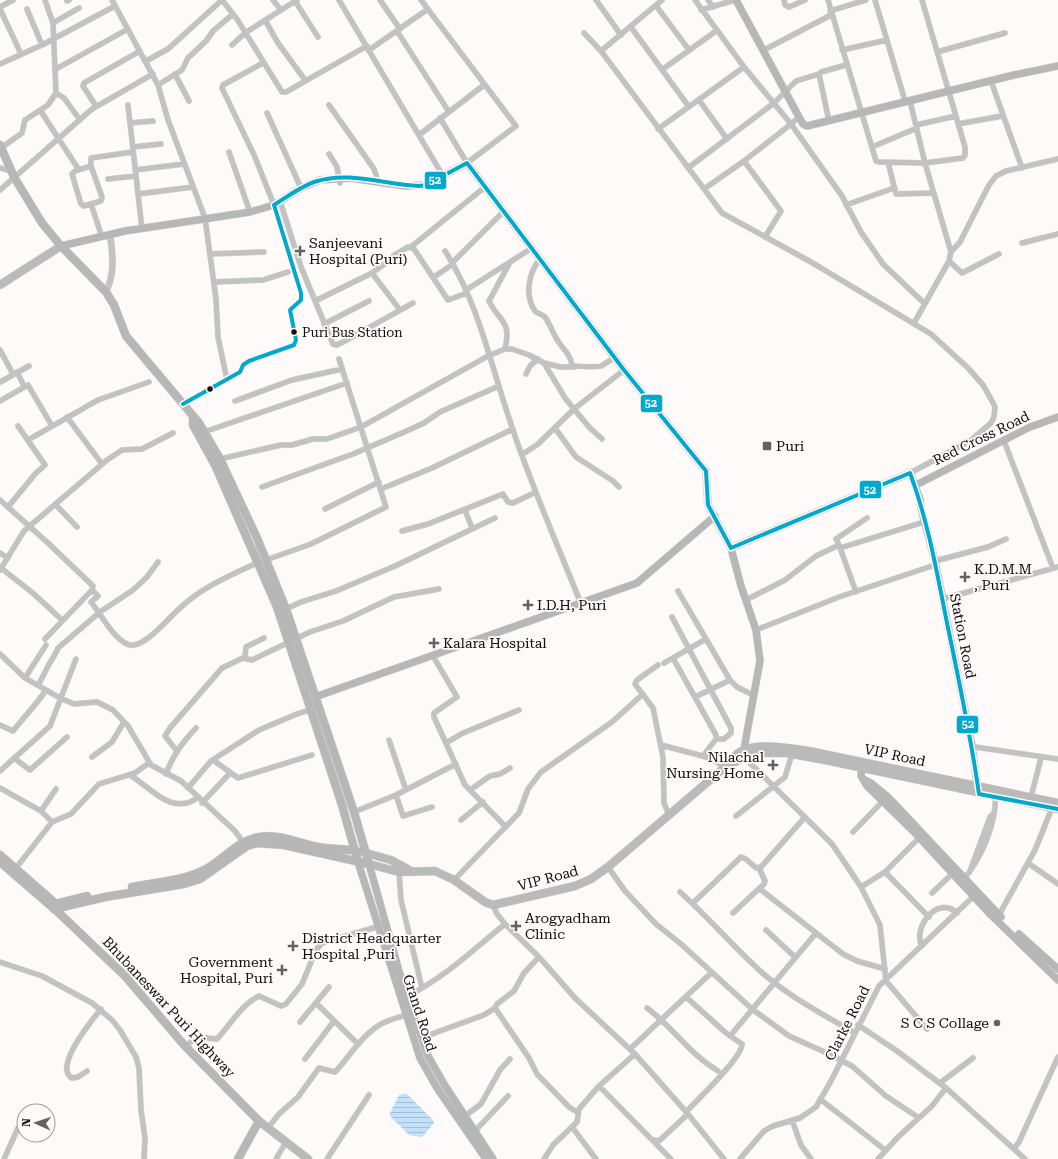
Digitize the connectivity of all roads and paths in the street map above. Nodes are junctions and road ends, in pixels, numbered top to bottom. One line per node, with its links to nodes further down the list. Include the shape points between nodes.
1 (13, 0): 24 (street)
2 (45, 0): 33 (street)
3 (112, 0): 21 (street)
4 (222, 0): 31 (street); 55 (street, via 168,49)
5 (273, 0): 28 (street)
6 (296, 0): 28 (street); 42 (street)
7 (339, 0): 47 (street)
8 (380, 0): 36 (street)
9 (421, 0): 27 (street)
10 (596, 0): 41 (street)
11 (662, 0): 22 (street)
12 (695, 0): 29 (street)
13 (708, 0): 23 (street)
14 (736, 0): 23 (street); 49 (main road)
15 (784, 0): 16 (street, via 788,7)
16 (805, 0)
17 (828, 0): 30 (street)
18 (866, 0): 30 (street)
19 (875, 0): 44 (street)
20 (922, 0): 53 (street)
21 (115, 6): 35 (street); 43 (street)
22 (656, 7): 34 (street); 48 (street)
23 (713, 7): 29 (street)
24 (0, 8): 54 (street)
25 (79, 8): 33 (street)
26 (27, 9): 45 (street)
27 (428, 9): 36 (street); 69 (street)
28 (281, 10): 32 (street)
29 (701, 10): 37 (street)
30 (830, 13): 49 (street); 50 (street)
31 (233, 14): 38 (street); 64 (street, via 213,31 206,42 188,58 182,70)
32 (265, 20): 38 (street); 66 (street)
33 (53, 23): 43 (street)
34 (631, 27): 41 (street); 62 (street)
35 (128, 29): 51 (street); 61 (street)
36 (398, 30): 47 (street); 83 (street)
37 (716, 31): 48 (street); 60 (street)
38 (245, 33): 46 (street); 57 (street)
39 (584, 33): 52 (street)
40 (1005, 33): 53 (street)
41 (621, 35): 52 (street)
42 (318, 37)
43 (54, 39): 45 (street); 61 (street)
44 (887, 40): 50 (street); 75 (street)
45 (42, 45): 54 (street)
46 (232, 45)
47 (368, 48): 66 (street); 98 (street)
48 (689, 50): 62 (street)
49 (764, 50): 70 (main road)
50 (842, 50): 58 (street)
51 (140, 51): 55 (street); 78 (street, via 84,83 83,86)
52 (601, 52): 97 (street)
53 (937, 52): 72 (street)
54 (21, 54): 56 (street)
55 (146, 61): 63 (street)
56 (1, 62)
57 (263, 63): 66 (street, via 282,92); 132 (street, via 223,85 222,88)
58 (846, 65): 65 (street); 84 (street)
59 (1058, 66): 67 (main road)
60 (744, 67): 73 (street); 76 (street)
61 (56, 69): 71 (street)
62 (663, 69): 80 (street)
63 (153, 74): 68 (street); 78 (street)
64 (175, 74): 68 (street); 74 (street)
65 (820, 74): 70 (street, via 796,81); 92 (street)
66 (305, 80)
67 (991, 81): 72 (main road); 87 (street)
68 (158, 85): 112 (street)
69 (484, 85): 83 (street); 110 (street, via 516,126)
70 (785, 91): 76 (street); 89 (main road)
71 (56, 92): 81 (street, via 52,101); 90 (street, via 64,98)
72 (948, 92): 75 (main road); 86 (street)
73 (699, 100): 80 (street); 100 (street)
74 (189, 101)
75 (906, 101): 82 (street); 82 (street); 84 (main road)
76 (774, 103): 94 (street); 100 (street)
77 (329, 105): 123 (street, via 374,169)
78 (96, 106): 90 (street)
79 (128, 106): 93 (street)
80 (689, 106): 97 (street)
81 (40, 110): 99 (street); 102 (street, via 25,120 22,133)
82 (912, 110): 96 (street)
83 (449, 112): 88 (street)
84 (861, 113): 92 (main road); 103 (street)
85 (267, 114): 126 (street)
86 (956, 116): 95 (street); 96 (street)
87 (1002, 116): 95 (street); 116 (street)
88 (440, 118): 98 (street); 110 (street)
89 (799, 118): 92 (main road, via 806,126); 94 (street)
90 (80, 120): 99 (street)
91 (153, 121): 93 (street)
92 (829, 121)
93 (130, 123): 104 (street)
94 (791, 124): 108 (street); 134 (street)
95 (958, 124): 111 (street, via 965,147 965,157)
96 (917, 127): 103 (street); 111 (street)
97 (658, 129): 115 (street)
98 (418, 135): 120 (street)
99 (58, 138): 117 (street); 119 (street)
100 (727, 139): 115 (street)
101 (161, 144): 104 (street)
102 (0, 147): 119 (highway)
103 (872, 147): 109 (street, via 876,161)
104 (133, 150): 113 (street, via 91,158); 118 (street)
105 (229, 152): 135 (street)
106 (329, 154): 122 (street, via 337,167)
107 (1058, 159): 116 (street)
108 (744, 162): 128 (street); 141 (street, via 781,211)
109 (888, 162): 111 (street); 127 (street)
110 (467, 163): 120 (main road); 125 (main road)
111 (925, 163): 130 (street)
112 (184, 164): 118 (street); 124 (street)
113 (91, 166): 117 (street); 133 (street, via 102,199)
114 (0, 168): 119 (street)
115 (688, 168): 128 (street)
116 (1022, 168): 148 (street, via 1001,173 993,180 960,242)
117 (79, 170): 133 (street, via 73,172 72,176 81,204)
118 (136, 173): 121 (street); 131 (street)
119 (13, 174): 129 (street); 143 (highway, via 42,223)
120 (443, 176): 123 (main road, via 419,186)
121 (108, 179)
122 (340, 180): 123 (main road); 126 (main road, via 320,180)
123 (378, 181)
124 (193, 187): 131 (street); 137 (street)
125 (485, 187): 136 (main road); 144 (street, via 412,245)
126 (301, 188): 132 (main road)
127 (894, 188): 130 (street, via 894,192 898,194); 134 (street)
128 (704, 189): 141 (street, via 722,213)
129 (0, 190)
130 (934, 193): 148 (street)
131 (138, 194): 138 (street)
132 (277, 203): 135 (main road); 162 (street)
133 (92, 204): 140 (street)
134 (846, 205): 165 (street, via 861,232 884,264)
135 (250, 212): 137 (main road)
136 (504, 212): 145 (main road); 153 (street)
137 (205, 218): 138 (main road); 149 (street)
138 (142, 229): 140 (main road)
139 (1058, 234): 142 (street)
140 (106, 236): 143 (main road); 160 (street, via 113,268)
141 (764, 237): 167 (street)
142 (1022, 243)
143 (61, 246): 159 (main road); 160 (highway)
144 (412, 248): 156 (street, via 408,247 393,256); 157 (street)
145 (532, 248): 151 (main road); 154 (street)
146 (264, 252): 149 (street)
147 (445, 252): 153 (street)
148 (951, 252): 152 (street)
149 (210, 254): 158 (street)
150 (1000, 254): 152 (street, via 962,272)
151 (540, 259): 172 (main road); 177 (street, via 534,266 530,280 531,301 536,312 545,317)
152 (949, 261): 165 (street)
153 (453, 263): 157 (street); 161 (street)
154 (509, 264): 161 (street); 169 (street, via 489,301 507,330)
155 (288, 272): 158 (street, via 263,280)
156 (372, 273): 162 (street); 166 (street)
157 (434, 277): 161 (street, via 448,300)
158 (214, 282): 182 (street, via 218,337)
159 (0, 285)
160 (106, 292): 192 (highway, via 126,336)
161 (467, 292): 171 (street, via 483,334)
162 (315, 301): 168 (street)
163 (369, 301): 168 (street)
164 (412, 303): 166 (street)
165 (924, 304): 167 (street)
166 (400, 310): 168 (street, via 337,345 331,342)
167 (914, 323): 208 (street, via 931,334 968,368 987,392 994,408 994,417 970,441)
168 (324, 324)
169 (505, 349): 171 (street); 174 (street, via 519,351)
170 (0, 350): 180 (street)
171 (488, 356): 187 (street); 196 (street)
172 (614, 357): 177 (street, via 599,366); 179 (main road)
173 (339, 359): 178 (street)
174 (538, 359): 175 (street); 181 (street)
175 (544, 363): 177 (street, via 561,368); 190 (street)
176 (29, 366): 180 (street)
177 (574, 367)
178 (342, 369): 185 (street); 189 (street, via 292,380)
179 (624, 370): 190 (street); 221 (main road, via 706,471 707,501)
180 (15, 373): 183 (street); 186 (street)
181 (526, 374)
182 (227, 380)
183 (0, 382)
184 (149, 382): 191 (street, via 98,400)
185 (347, 383): 196 (street); 199 (street)
186 (24, 386): 188 (street); 195 (street, via 30,386)
187 (499, 386): 198 (street); 204 (street, via 440,412 424,423)
188 (0, 401)
189 (235, 401)
190 (574, 410): 197 (street); 201 (street)
191 (67, 417): 195 (street); 207 (street)
192 (193, 417): 199 (highway); 234 (highway, via 193,425)
193 (1058, 417): 203 (main road, Red Cross Road, via 1030,427)
194 (18, 426): 202 (street)
195 (52, 426): 202 (street)
196 (361, 427): 204 (street); 206 (street, via 327,439 313,439)
197 (555, 428): 205 (street); 212 (street, via 576,457)
198 (513, 429): 205 (street); 213 (street)
199 (204, 432): 206 (highway)
200 (173, 433): 207 (street, via 142,449 122,450)
201 (602, 439)
202 (28, 440): 218 (street, via 45,465)
203 (1004, 441): 210 (main road, Red Cross Road); 237 (street)
204 (368, 446): 209 (street); 211 (street, via 353,454)
205 (523, 454): 214 (street)
206 (220, 459): 234 (highway)
207 (102, 464): 217 (street)
208 (910, 473): 210 (main road, Station Road); 231 (main road)
209 (379, 482): 213 (street); 219 (street)
210 (916, 485): 215 (main road, Station Road)
211 (262, 487)
212 (619, 487)
213 (381, 489): 234 (street, via 385,509 311,544)
214 (536, 492): 220 (street, via 513,503 508,502 503,494); 245 (street)
215 (920, 499): 224 (main road, Station Road); 236 (main road, via 925,507)
216 (0, 500): 218 (street)
217 (55, 504): 225 (street); 226 (street)
218 (8, 506): 225 (street)
219 (325, 509)
220 (465, 510): 227 (street); 228 (street)
221 (715, 516): 231 (main road); 245 (main road, via 637,584)
222 (495, 518): 227 (street)
223 (867, 518): 230 (street, via 836,539)
224 (924, 522): 230 (street); 236 (main road, Station Road)
225 (29, 526): 233 (street); 240 (street, via 92,584)
226 (77, 527)
227 (472, 528): 246 (street, via 459,537 395,566)
228 (402, 531)
229 (1006, 539): 236 (street)
230 (839, 547): 242 (street); 244 (street, via 816,556 785,580)
231 (732, 548): 244 (main road)
232 (0, 553): 233 (street)
233 (8, 558): 238 (street)
234 (262, 561): 246 (highway); 247 (street, via 195,595 144,642 126,644 112,630); 254 (highway, via 277,607)
235 (158, 562): 247 (street, via 133,590)
236 (936, 562): 242 (street); 243 (main road, Station Road)
237 (1056, 568): 243 (street)
238 (1, 569): 249 (street)
239 (439, 589): 254 (street, via 394,597)
240 (92, 590): 247 (street, via 98,596 91,602); 249 (street)
241 (678, 591): 253 (street)
242 (856, 592): 250 (street, via 797,612)
243 (944, 598): 284 (main road); 311 (main road, Station Road)
244 (746, 600): 250 (main road)
245 (581, 604): 258 (main road)
246 (286, 609): 254 (highway)
247 (100, 612): 266 (street, via 58,648 56,656)
248 (672, 617): 256 (street)
249 (62, 620): 251 (street)
250 (756, 630): 270 (main road, via 760,661)
251 (45, 638)
252 (264, 638): 259 (street, via 246,647)
253 (706, 639): 256 (street); 265 (street)
254 (293, 641): 259 (street, via 252,660); 271 (highway); 274 (highway)
255 (46, 645): 264 (street)
256 (689, 649): 260 (street); 267 (street)
257 (0, 654): 264 (street)
258 (433, 656): 271 (main road); 282 (street, via 457,697 434,715)
259 (243, 658): 285 (street, via 222,668 170,728 165,736)
260 (673, 658): 262 (street); 272 (street)
261 (76, 659): 273 (street)
262 (664, 663)
263 (658, 665): 269 (street, via 636,682 636,686)
264 (25, 678): 266 (street)
265 (730, 680): 267 (street); 270 (street, via 737,688)
266 (38, 685): 268 (street)
267 (710, 689): 272 (street); 281 (street, via 732,730 724,739)
268 (46, 690): 273 (street); 277 (street, via 13,731)
269 (643, 694): 283 (street, via 653,708); 328 (street, via 612,722 541,772 528,789 519,813)
270 (753, 695): 286 (main road)
271 (315, 697): 274 (highway)
272 (695, 697): 281 (street, via 716,735)
273 (60, 698): 276 (street, via 74,704 102,703); 290 (street, via 50,726)
274 (315, 708): 294 (street, via 259,730); 322 (highway); 332 (highway)
275 (519, 710): 282 (street, via 463,733)
276 (124, 722): 291 (street, via 112,742); 295 (street)
277 (0, 725)
278 (196, 728): 285 (street)
279 (67, 737): 290 (street, via 30,770)
280 (389, 740): 309 (street)
281 (716, 740): 289 (street)
282 (446, 743): 296 (street)
283 (661, 745): 289 (street); 323 (street, via 663,800)
284 (975, 747): 292 (street); 311 (main road)
285 (176, 750): 302 (street)
286 (745, 753): 287 (main road, VIP Road); 297 (main road, VIP Road, via 733,757); 298 (main road, VIP Road, via 761,747 791,748); 305 (street)
287 (792, 754): 298 (main road, VIP Road); 305 (street, via 785,776)
288 (312, 755): 301 (street, via 240,778)
289 (703, 756): 297 (street)
290 (14, 758): 300 (street)
291 (92, 758)
292 (1040, 758): 293 (street); 314 (street)
293 (1058, 759)
294 (213, 760): 301 (street); 307 (street)
295 (149, 763): 302 (street); 303 (street)
296 (456, 764): 309 (street); 310 (street, via 465,785)
297 (728, 765): 323 (main road, VIP Road)
298 (862, 765): 304 (main road, via 861,776); 311 (main road, VIP Road)
299 (510, 768): 310 (street, via 490,776)
300 (0, 771)
301 (230, 773): 318 (street)
302 (166, 774): 307 (street, via 181,781)
303 (130, 775): 315 (street, via 174,804 187,804); 327 (street, via 99,784 70,814)
304 (864, 780): 316 (main road); 330 (main road, via 888,797)
305 (774, 786): 324 (street); 325 (street)
306 (0, 788): 321 (street)
307 (188, 788): 315 (street)
308 (56, 789): 321 (street)
309 (406, 790): 313 (street)
310 (470, 790): 317 (street)
311 (981, 790): 312 (main road, VIP Road)
312 (997, 793): 314 (main road, VIP Road); 319 (main road, VIP Road); 348 (street, via 994,818 974,868)
313 (396, 795): 320 (street, via 403,816); 322 (street)
314 (1031, 797): 319 (main road, VIP Road)
315 (197, 798): 318 (street)
316 (883, 801): 329 (street); 330 (main road)
317 (482, 802): 326 (street); 328 (street)
318 (202, 803): 331 (street, via 235,831)
319 (1056, 806): 339 (street)
320 (432, 807)
321 (41, 811): 327 (street)
322 (354, 812): 333 (highway)
323 (669, 815): 340 (main road, VIP Road)
324 (736, 816)
325 (805, 817): 342 (street); 350 (street, via 832,844)
326 (461, 820)
327 (52, 822): 341 (street)
328 (506, 827): 347 (street)
329 (853, 832)
330 (921, 836): 345 (street); 346 (main road); 348 (main road)
331 (243, 842): 332 (highway, via 265,836 318,847); 337 (highway)
332 (355, 850): 333 (highway); 336 (highway)
333 (366, 853): 338 (highway); 344 (main road, via 391,860)
334 (0, 855): 341 (highway)
335 (0, 862): 357 (highway)
336 (358, 862): 337 (highway, via 284,845 257,843 247,846); 338 (highway); 364 (main road, Grand Road)
337 (219, 863): 357 (highway, via 182,878 90,895)
338 (369, 864): 343 (main road); 362 (main road, Grand Road)
339 (1028, 864): 349 (street); 360 (street)
340 (608, 867): 356 (main road, VIP Road, via 591,879 574,886); 373 (street, via 625,891 656,924)
341 (16, 868): 357 (highway)
342 (759, 868): 351 (street, via 765,881); 355 (street, via 741,857)
343 (399, 872): 344 (main road); 378 (street, via 401,900)
344 (411, 872): 347 (main road, via 434,871)
345 (885, 872): 350 (street); 361 (street)
346 (953, 873): 348 (main road); 353 (street)
347 (454, 880): 356 (main road, via 485,902)
348 (963, 881): 354 (main road)
349 (1058, 884)
350 (861, 887): 371 (street, via 880,925)
351 (760, 889): 358 (street); 366 (street)
352 (680, 892): 355 (street)
353 (932, 893)
354 (976, 895): 359 (street, Clarke Road); 360 (main road); 374 (main road)
355 (693, 903): 376 (street, via 759,970)
356 (494, 905): 363 (street)
357 (56, 908): 396 (highway, Bhubaneswar Puri Highway, via 125,976)
358 (734, 913)
359 (957, 913): 361 (street, via 948,906 940,907); 367 (street, Clarke Road)
360 (998, 915): 372 (main road)
361 (929, 917): 367 (street, via 919,933)
362 (387, 924): 364 (street); 379 (main road, Grand Road)
363 (505, 924): 368 (street); 378 (street)
364 (379, 926): 386 (main road, Grand Road); 396 (street, via 318,946 302,984 283,1006 259,996 236,1016 217,1039 198,1037)
365 (766, 930): 369 (street)
366 (816, 933): 369 (street); 371 (street, via 849,957)
367 (922, 946): 375 (street, Clarke Road)
368 (539, 957): 382 (street, via 524,973 514,991); 397 (street, via 575,998)
369 (795, 957): 376 (street)
370 (0, 962): 384 (street, via 42,976)
371 (885, 969): 375 (street)
372 (1058, 969)
373 (711, 973): 380 (street); 385 (street)
374 (1058, 980)
375 (886, 981): 390 (street, Clarke Road, via 879,986); 391 (street)
376 (775, 982): 385 (street); 392 (street)
377 (329, 987): 381 (street)
378 (422, 988): 379 (street)
379 (407, 996): 386 (main road, Grand Road)
380 (686, 997): 387 (street); 393 (street)
381 (316, 1004): 388 (street); 389 (street)
382 (495, 1008): 394 (street, via 484,1015); 412 (street, via 537,1074)
383 (647, 1008): 387 (street)
384 (101, 1009): 405 (street, via 78,1040 66,1064 66,1072 72,1078); 428 (street, via 120,1030 136,1057 145,1138)
385 (752, 1009): 393 (street); 403 (street, via 789,1036)
386 (409, 1014): 394 (main road, Grand Road); 395 (street, via 384,1022); 433 (main road, Grand Road, via 426,1070)
387 (662, 1019): 397 (street); 404 (street, via 687,1048)
388 (334, 1021): 395 (street); 401 (street)
389 (300, 1022)
390 (858, 1025): 392 (street, Clarke Road); 406 (street)
391 (927, 1029)
392 (855, 1033): 403 (street, Clarke Road)
393 (730, 1036): 413 (street, via 742,1044 742,1050)
394 (421, 1038): 414 (main road, Grand Road, via 433,1066)
395 (358, 1044): 419 (street, via 335,1072 319,1068 298,1097)
396 (185, 1046): 417 (highway, Bhubaneswar Puri Highway)
397 (630, 1049): 398 (street)
398 (634, 1054): 407 (street); 413 (street)
399 (1058, 1057): 424 (street)
400 (972, 1058): 406 (street)
401 (306, 1059)
402 (510, 1059): 414 (street, via 500,1070 481,1104)
403 (841, 1060): 411 (street, Clarke Road); 415 (street, via 852,1066 886,1096)
404 (718, 1070)
405 (87, 1071)
406 (940, 1084): 408 (street)
407 (598, 1086): 412 (street); 422 (street)
408 (946, 1088): 415 (street); 424 (street)
409 (369, 1095): 432 (street)
410 (508, 1096): 420 (street)
411 (820, 1099): 416 (street, Clarke Road, via 808,1114); 425 (street)
412 (577, 1112): 418 (street, via 578,1119)
413 (687, 1113): 422 (street, via 659,1141); 426 (street)
414 (465, 1116): 420 (main road, Grand Road)
415 (920, 1118): 425 (street)
416 (792, 1120): 438 (street, Clarke Road, via 764,1131); 439 (street, via 801,1145)
417 (258, 1121): 419 (main road); 429 (highway)
418 (572, 1127): 435 (street, via 553,1145); 436 (street)
419 (268, 1128): 423 (main road)
420 (475, 1131): 434 (main road, Grand Road)
421 (16, 1132): 427 (street)
422 (654, 1140): 437 (street)
423 (286, 1142): 430 (street); 431 (main road)
424 (1014, 1149): 441 (street)
425 (885, 1150): 440 (street)
426 (722, 1158)
427 (4, 1159)
428 (144, 1159)
429 (238, 1159)
430 (276, 1159)
431 (308, 1159)
432 (327, 1159)
433 (486, 1159)
434 (493, 1159)
435 (544, 1159)
436 (596, 1159)
437 (671, 1159)
438 (740, 1159)
439 (811, 1159)
440 (878, 1159)
441 (1023, 1159)

